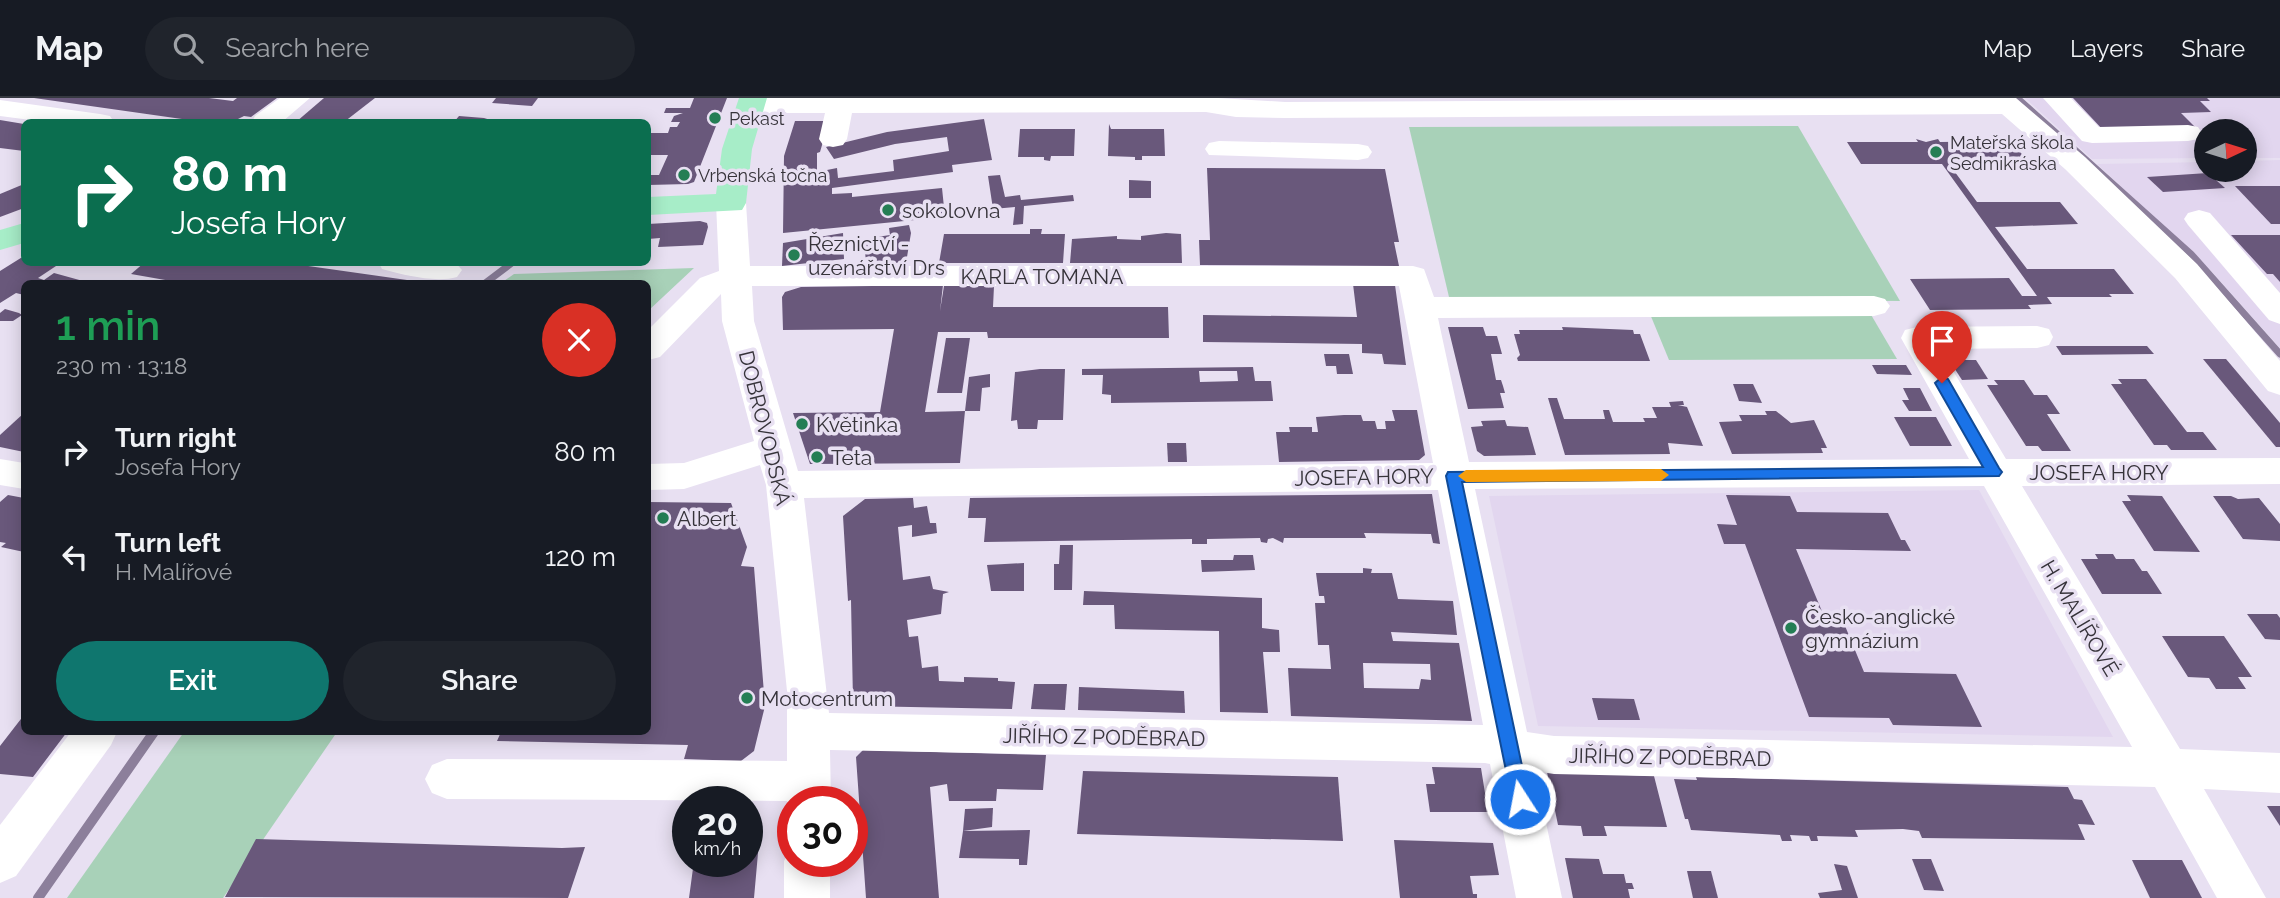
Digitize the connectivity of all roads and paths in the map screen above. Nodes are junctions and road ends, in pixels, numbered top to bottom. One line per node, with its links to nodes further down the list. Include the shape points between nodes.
1 (297, 98): 14 (street)
2 (2056, 98): 15 (street, via 2092,135)
3 (872, 101): 4 (street); 10 (street)
4 (905, 101): 5 (street)
5 (984, 101): 6 (street)
6 (1206, 101): 12 (street, via 1236,109)
7 (751, 102): 10 (street); 20 (main road, DOBROVODSKÁ)
8 (2004, 102): 9 (street); 34 (street, via 2075,163 2186,271)
9 (1384, 103): 12 (street)
10 (840, 104): 16 (street)
11 (0, 108): 13 (street)
12 (1285, 110): 18 (street)
13 (79, 119)
14 (269, 119)
15 (2188, 133)
16 (833, 139)
17 (1219, 149): 18 (street)
18 (1295, 150): 19 (street)
19 (1358, 152)
20 (731, 203): 21 (main road); 27 (street, DOBROVODSKÁ)
21 (651, 206)
22 (2199, 219): 30 (street)
23 (21, 234): 24 (main road)
24 (0, 240)
25 (413, 266): 26 (street)
26 (443, 272)
27 (735, 276): 28 (street, KARLA TOMANA); 33 (street, via 711,285); 35 (street, DOBROVODSKÁ, via 738,321)
28 (1182, 276): 31 (lane, via 1413,276)
29 (1874, 306): 31 (lane)
30 (2280, 313)
31 (1423, 320): 40 (street)
32 (2037, 337): 38 (street, H. MALÍŘOVÉ, via 1917,338)
33 (651, 346)
34 (2280, 383)
35 (772, 449): 41 (street, via 684,476); 42 (street, DOBROVODSKÁ)
36 (2280, 471): 38 (street, JOSEFA HORY)
37 (0, 472): 39 (street)
38 (1994, 472): 40 (street, JOSEFA HORY); 46 (street, H. MALÍŘOVÉ)
39 (21, 476)
40 (1453, 476): 42 (street, JOSEFA HORY); 45 (street)
41 (651, 477)
42 (783, 485): 43 (street, DOBROVODSKÁ)
43 (809, 731): 45 (street, JIŘÍHO Z PODĚBRAD, via 1485,744); 49 (street, DOBROVODSKÁ)
44 (94, 735): 51 (street)
45 (1510, 749): 46 (street, JIŘÍHO Z PODĚBRAD, via 1555,755); 54 (street)
46 (2168, 768): 47 (street, JIŘÍHO Z PODĚBRAD); 55 (street, H. MALÍŘOVÉ)
47 (2280, 773)
48 (446, 779): 50 (street)
49 (809, 786)
50 (777, 790)
51 (0, 861)
52 (807, 877): 53 (street)
53 (807, 898)
54 (1539, 898)
55 (2243, 898)

